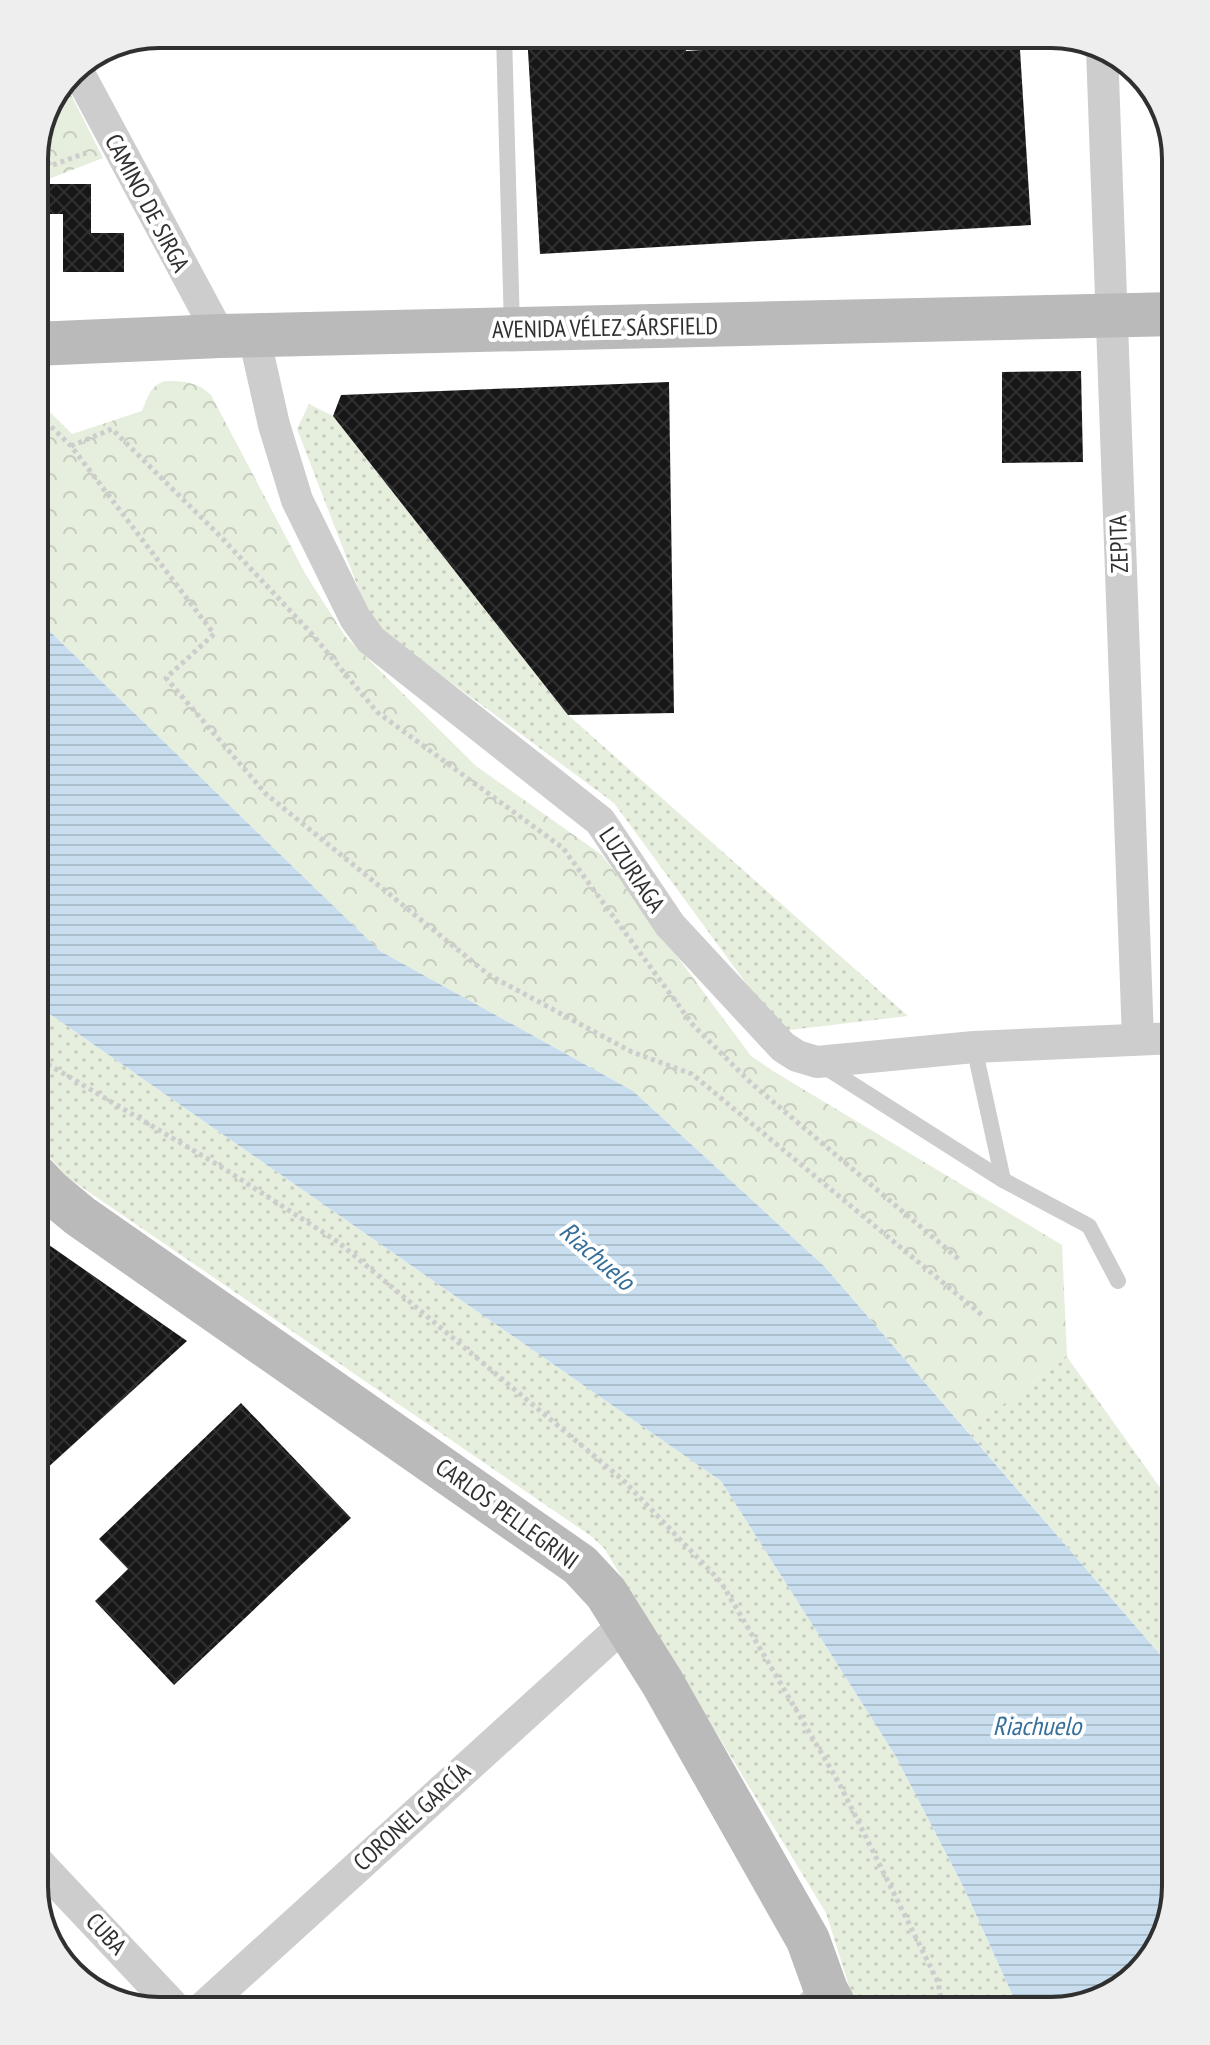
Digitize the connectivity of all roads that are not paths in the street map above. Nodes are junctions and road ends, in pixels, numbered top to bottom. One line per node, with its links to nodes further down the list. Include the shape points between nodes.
1 (504, 48): 6 (lane)
2 (1102, 61): 5 (street, ZEPITA)
3 (82, 80): 7 (street, CAMINO DE SIRGA, via 115,143)
4 (1162, 314): 5 (street, AVENIDA VÉLEZ SÁRSFIELD)
5 (1110, 316): 6 (street, AVENIDA VÉLEZ SÁRSFIELD); 10 (street, ZEPITA)
6 (512, 330): 7 (street, AVENIDA VÉLEZ SÁRSFIELD)
7 (237, 336): 8 (street, AVENIDA VÉLEZ SÁRSFIELD); 12 (street, LUZURIAGA, via 274,425 297,500 371,640 600,821 670,925 783,1047)
8 (48, 343)
9 (1162, 1038): 10 (street)
10 (1138, 1039): 11 (street)
11 (974, 1047): 12 (street); 13 (lane)
12 (817, 1062): 13 (lane)
13 (1003, 1180): 15 (lane, via 1089,1226)
14 (48, 1196): 16 (street, CARLOS PELLEGRINI, via 580,1565)
15 (1118, 1281)
16 (625, 1624): 19 (street, CORONEL GARCÍA); 20 (street, CARLOS PELLEGRINI, via 808,1940)
17 (48, 1873): 18 (street, CUBA)
18 (165, 1997)
19 (214, 1997)
20 (821, 1997)

